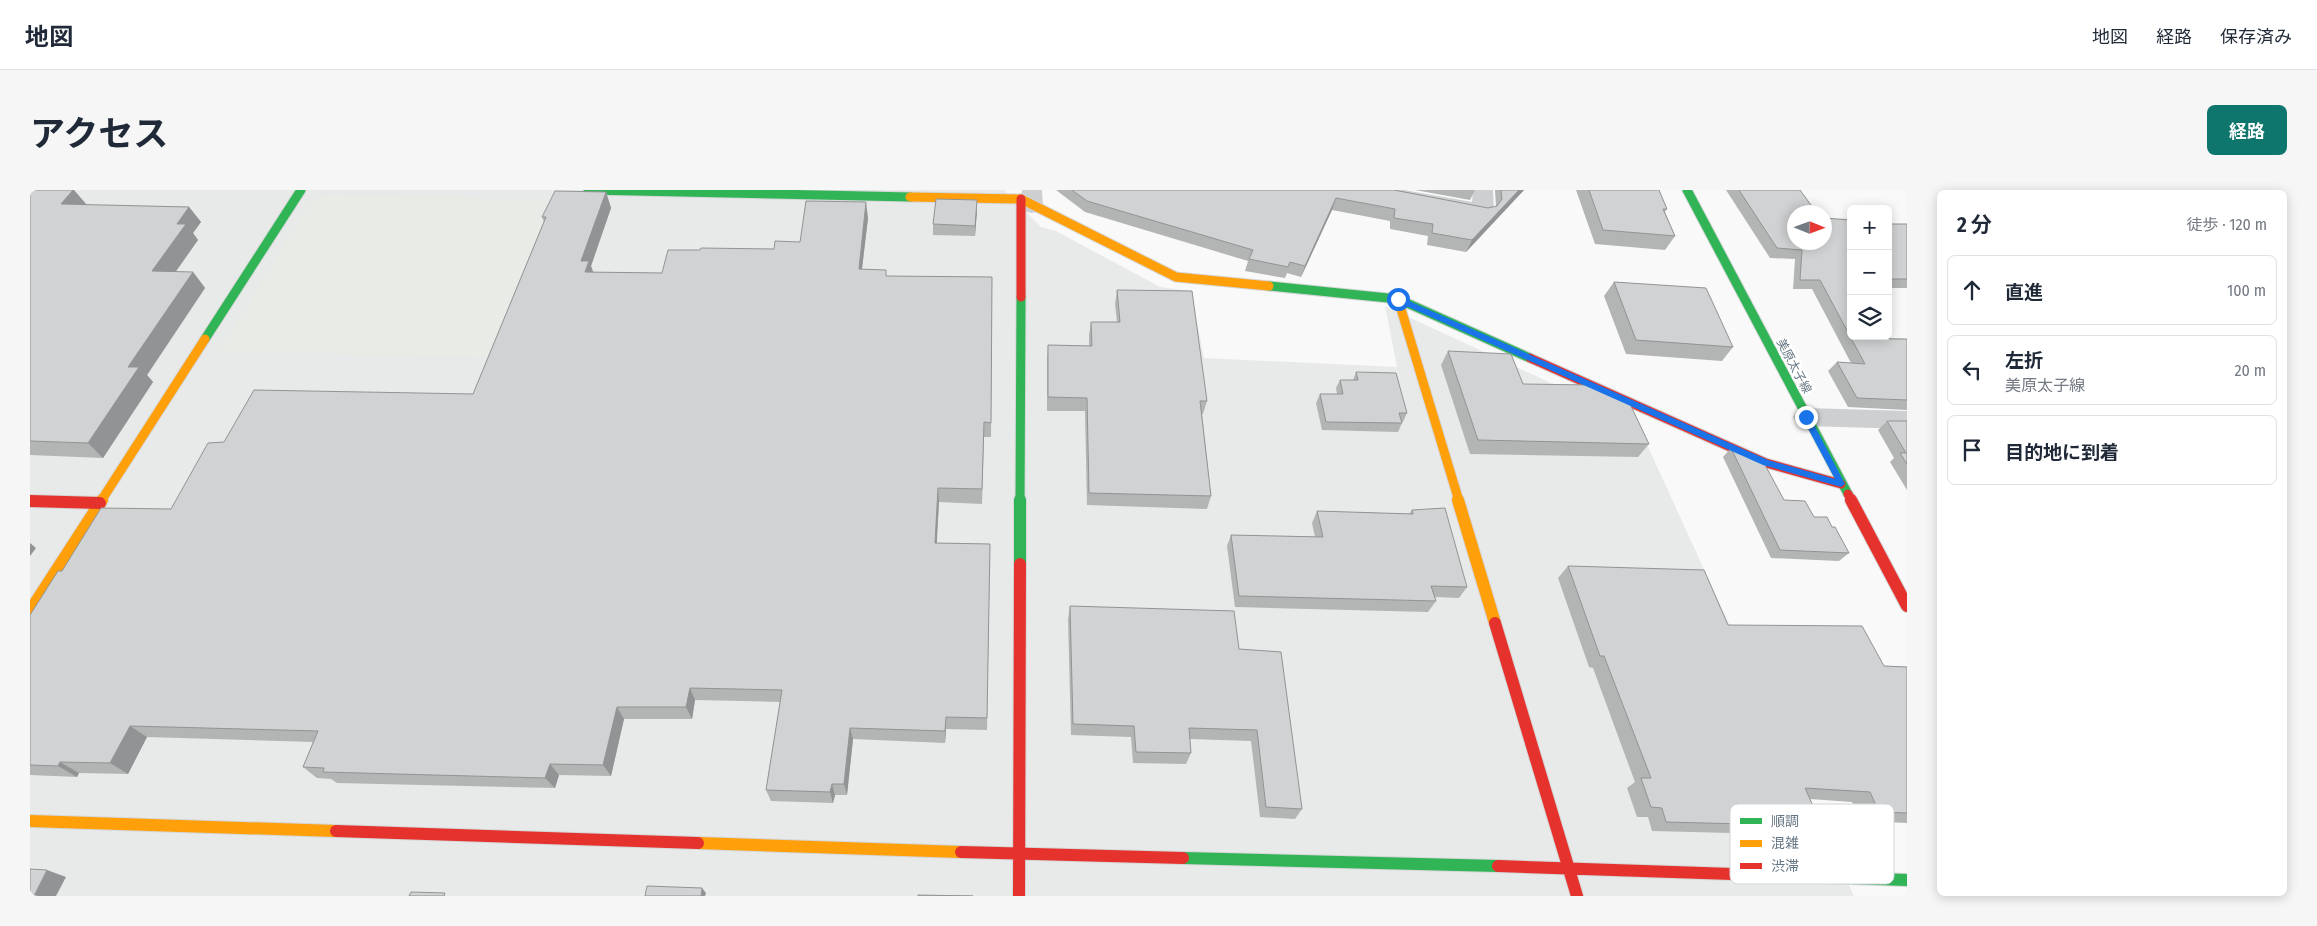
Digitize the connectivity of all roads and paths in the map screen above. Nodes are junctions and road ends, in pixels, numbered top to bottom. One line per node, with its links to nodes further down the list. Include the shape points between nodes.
1 (302, 190): 12 (street)
2 (588, 190): 6 (street)
3 (1379, 190): 4 (street, via 1483,211)
4 (1483, 190)
5 (1687, 190): 8 (street, 美原太子線)
6 (1024, 196): 7 (street, via 1176,277); 16 (street)
7 (1398, 299): 10 (street, via 1766,463); 17 (street)
8 (1806, 417): 9 (street); 10 (street, 美原太子線)
9 (1907, 420)
10 (1841, 484): 13 (street, 美原太子線)
11 (30, 501): 12 (street)
12 (100, 503): 14 (street)
13 (1907, 606)
14 (30, 611)
15 (30, 821): 16 (street)
16 (1019, 854): 17 (street); 21 (street)
17 (1569, 868): 18 (street); 22 (street)
18 (1730, 874)
19 (1894, 880): 20 (street)
20 (1907, 880)
21 (1019, 896)
22 (1577, 896)

